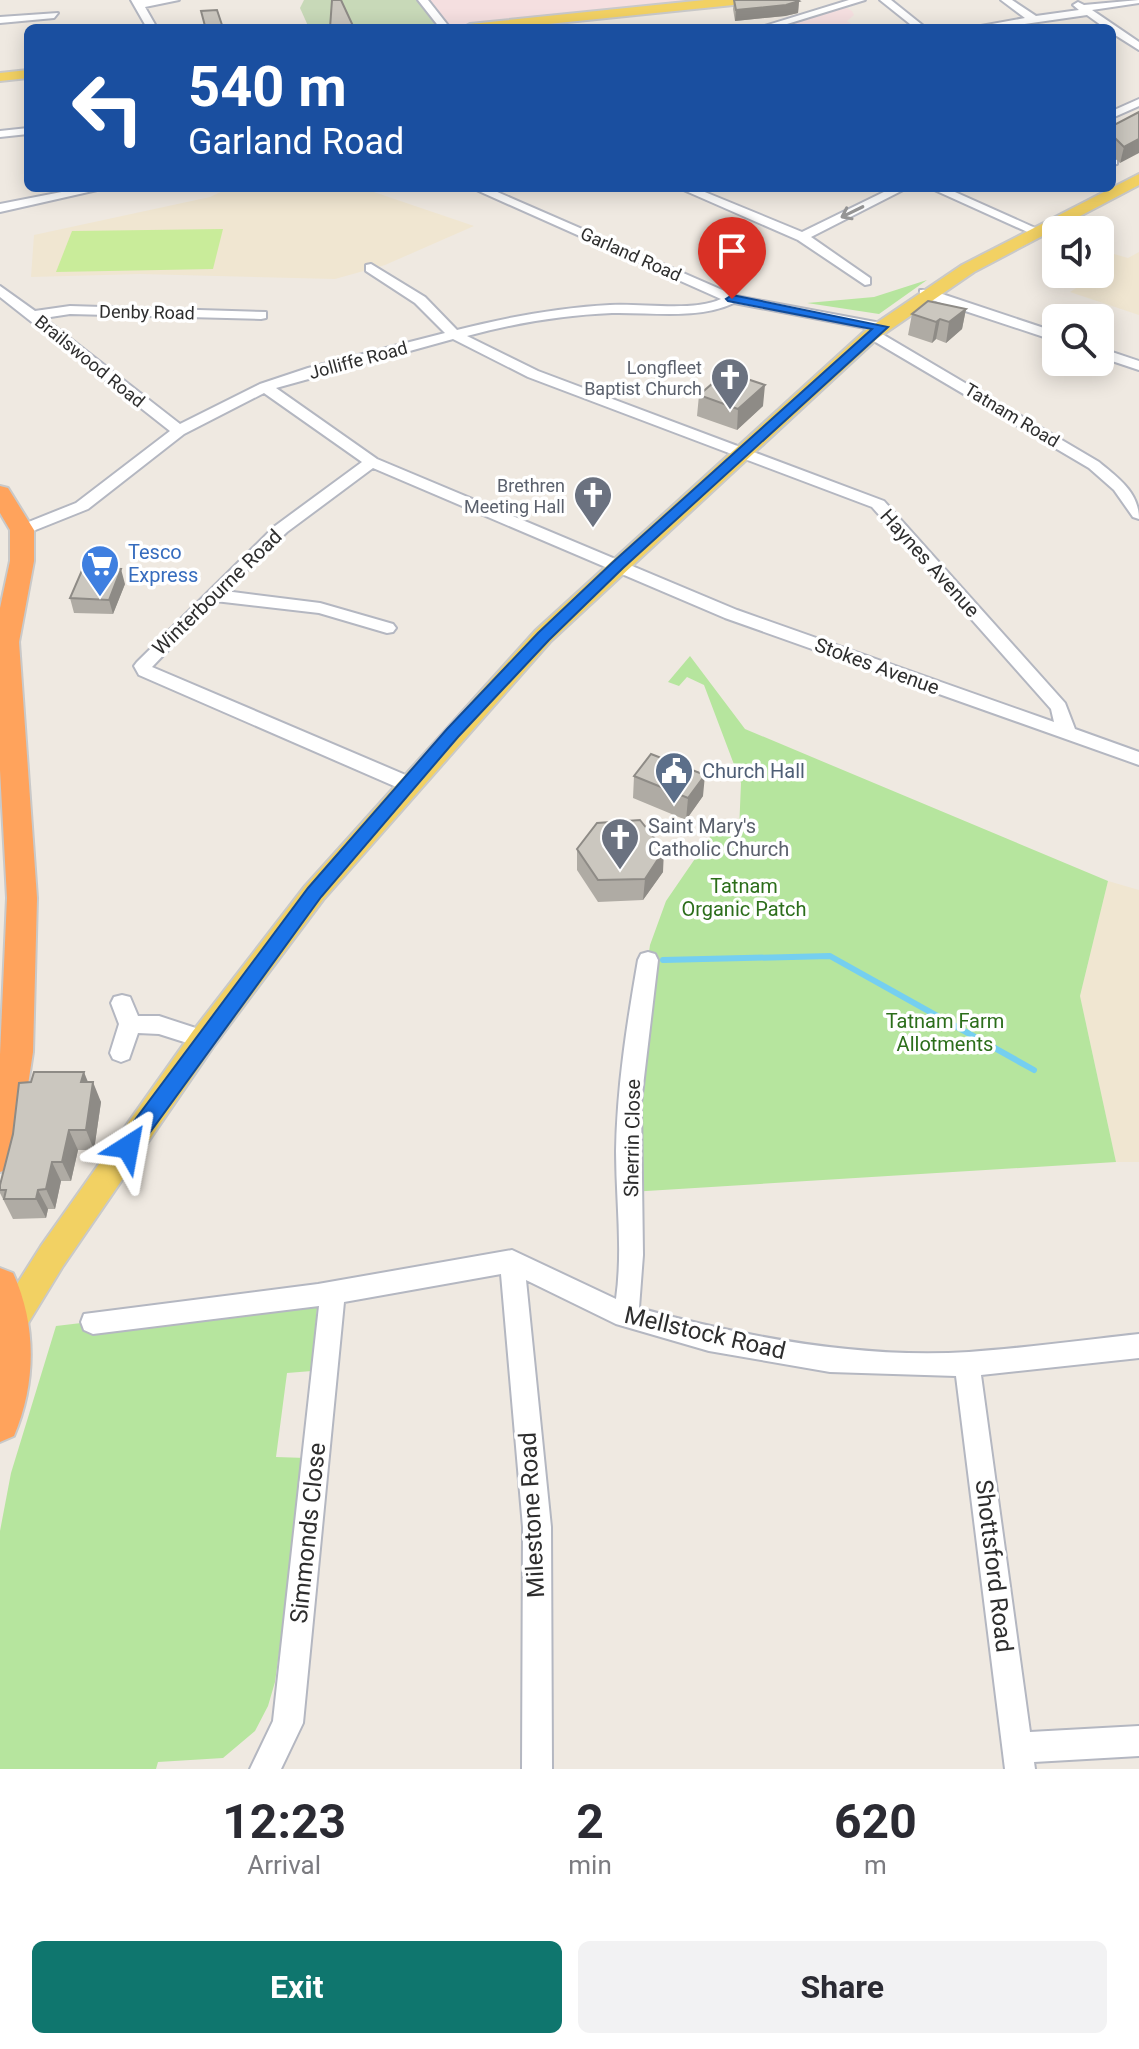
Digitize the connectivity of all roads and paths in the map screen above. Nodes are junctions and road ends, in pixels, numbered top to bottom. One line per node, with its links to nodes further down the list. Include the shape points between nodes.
1 (174, 0): 8 (street)
2 (423, 0): 16 (street)
3 (743, 0): 17 (main road)
4 (860, 0): 18 (street)
5 (885, 0): 19 (street)
6 (1071, 0): 11 (street)
7 (1139, 0): 11 (street)
8 (137, 2): 15 (street)
9 (1009, 2): 10 (street); 14 (street)
10 (1024, 2)
11 (1086, 10): 14 (street); 21 (street)
12 (54, 15): 13 (street)
13 (0, 20)
14 (1034, 20): 20 (street)
15 (150, 24)
16 (442, 24)
17 (509, 24)
18 (777, 24)
19 (916, 24)
20 (1004, 24)
21 (1104, 24)
22 (1116, 33): 23 (street)
23 (1139, 47)
24 (24, 74): 25 (main road)
25 (0, 77)
26 (1139, 102): 27 (street)
27 (1116, 113)
28 (24, 131): 29 (street)
29 (0, 134)
30 (1139, 179): 31 (main road)
31 (1116, 191)
32 (80, 192): 40 (street)
33 (496, 192): 47 (street, Garland Road)
34 (694, 192): 39 (street)
35 (707, 192): 39 (street)
36 (893, 192): 42 (street, one-way to 42)
37 (947, 192): 41 (street)
38 (1113, 192): 41 (main road)
39 (701, 195): 42 (street)
40 (0, 208)
41 (1036, 231): 46 (main road)
42 (802, 237): 44 (street)
43 (371, 268): 52 (street, via 420,300)
44 (865, 281)
45 (0, 290): 48 (street, Brailswood Road)
46 (925, 293): 50 (main road); 51 (street)
47 (732, 299): 50 (street, Garland Road); 52 (street, Jolliffe Road, via 696,308 524,317)
48 (34, 315): 49 (street, Denby Road, via 70,310); 56 (street, Brailswood Road)
49 (261, 315)
50 (877, 330): 57 (main road); 60 (street, Tatnam Road, via 1094,465)
51 (1042, 332)
52 (453, 334): 55 (street, Jolliffe Road); 57 (street, Haynes Avenue, via 569,389)
53 (1114, 357): 54 (street)
54 (1139, 366)
55 (265, 387): 56 (street, Jolliffe Road); 58 (street, Stokes Avenue)
56 (179, 431): 61 (street, Jolliffe Road, via 82,506)
57 (744, 451): 62 (main road); 66 (street, Haynes Avenue, via 878,504 1059,707)
58 (372, 462): 62 (street, Stokes Avenue); 63 (street, Winterbourne Road, via 281,529)
59 (0, 493): 61 (highway)
60 (1139, 514)
61 (22, 530): 64 (highway, via 22,561)
62 (618, 565): 66 (street, Stokes Avenue, via 731,614); 68 (main road, via 543,636)
63 (211, 595): 65 (street, via 320,608); 68 (street, Winterbourne Road, via 146,660 145,671)
64 (5, 610): 69 (highway)
65 (387, 628)
66 (1067, 734): 67 (street, Stokes Avenue)
67 (1139, 759)
68 (408, 784): 71 (main road, via 314,893)
69 (11, 900): 73 (highway, via 17,1052)
70 (648, 960): 77 (street, Sherrin Close, via 634,1055 628,1150 632,1286)
71 (203, 1039): 72 (street, via 126,1013); 79 (main road, via 62,1246)
72 (121, 1053)
73 (0, 1157)
74 (512, 1261): 76 (street); 77 (street, Mellstock Road); 86 (street, Milestone Road, via 537,1527)
75 (0, 1285): 79 (highway)
76 (333, 1293): 78 (street); 85 (street, Simmonds Close, via 288,1723)
77 (625, 1316): 81 (street, Mellstock Road, via 709,1339 830,1360)
78 (93, 1322)
79 (8, 1346): 82 (highway)
80 (1139, 1346): 81 (street, Mellstock Road)
81 (967, 1364): 84 (street, Shottsford Road)
82 (0, 1423)
83 (1139, 1741): 84 (street)
84 (1018, 1758)
85 (265, 1769)
86 (537, 1769)

